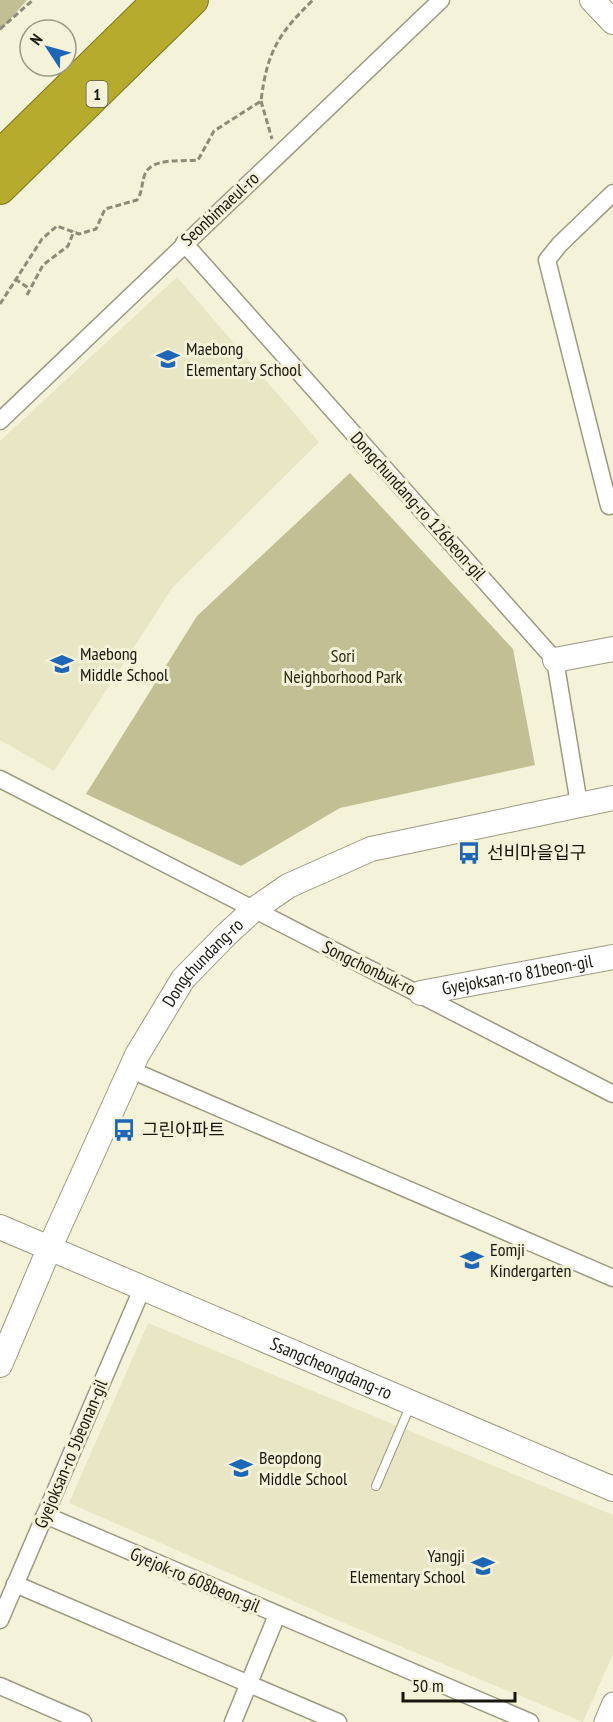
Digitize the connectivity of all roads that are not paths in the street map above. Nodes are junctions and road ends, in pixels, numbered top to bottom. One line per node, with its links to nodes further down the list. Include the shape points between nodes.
1 (158, 0): 6 (highway, 1)
2 (193, 0): 7 (highway, 1)
3 (441, 0): 9 (street, Seonbimaeul-ro)
4 (592, 0): 5 (main road)
5 (613, 22)
6 (0, 155)
7 (0, 189)
8 (613, 193): 11 (street, via 547,260)
9 (184, 243): 10 (street, Seonbimaeul-ro); 13 (street, Dongchundang-ro 126beon-gil)
10 (0, 421)
11 (609, 506)
12 (613, 649): 13 (main road)
13 (555, 660): 16 (street)
14 (0, 779): 17 (street, Songchonbuk-ro)
15 (613, 798): 16 (main road, Dongchundang-ro)
16 (579, 804): 17 (main road, Dongchundang-ro, via 371,849 288,886)
17 (252, 911): 19 (street, Songchonbuk-ro); 20 (main road, Dongchundang-ro, via 183,979)
18 (613, 957): 19 (main road, Gyejoksan-ro 81beon-gil)
19 (421, 993): 21 (street, Songchonbuk-ro)
20 (131, 1070): 23 (main road, Dongchundang-ro); 24 (street)
21 (613, 1094)
22 (0, 1227): 23 (main road, Ssangcheongdang-ro)
23 (49, 1249): 25 (main road, Ssangcheongdang-ro); 26 (main road, Dongchundang-ro)
24 (613, 1278)
25 (142, 1289): 27 (main road, Ssangcheongdang-ro); 30 (street, Gyejoksan-ro 5beonan-gil)
26 (0, 1365)
27 (411, 1404): 28 (lane); 29 (main road, Ssangcheongdang-ro)
28 (376, 1486)
29 (613, 1489)
30 (45, 1515): 31 (street, Gyejoksan-ro 5beonan-gil); 32 (street, Gyejok-ro 608beon-gil)
31 (15, 1584): 33 (street, Gyejoksan-ro 5beonan-gil); 34 (street)
32 (277, 1615): 34 (street, Gyejok-ro 608beon-gil); 37 (street)
33 (0, 1620)
34 (249, 1684): 39 (street, Gyejok-ro 608beon-gil); 40 (street)
35 (0, 1686): 38 (street)
36 (613, 1703): 42 (street)
37 (501, 1716): 41 (street)
38 (83, 1722)
39 (233, 1722)
40 (338, 1722)
41 (530, 1722)
42 (605, 1722)

